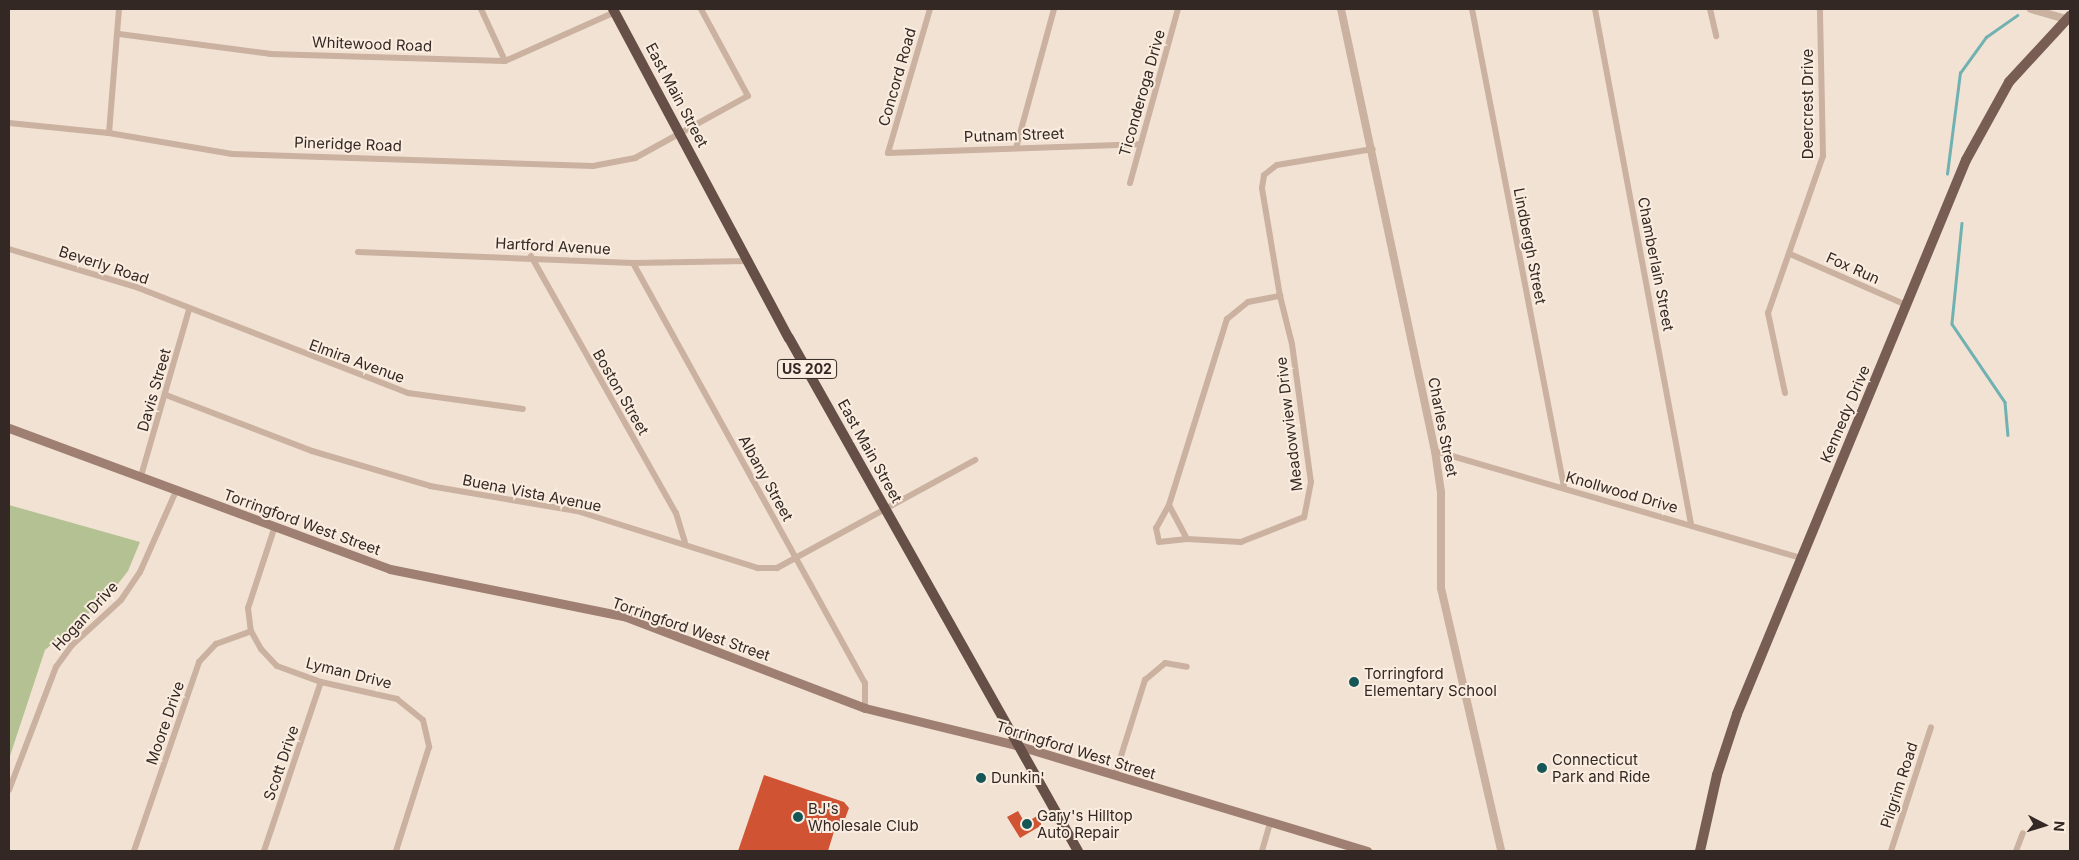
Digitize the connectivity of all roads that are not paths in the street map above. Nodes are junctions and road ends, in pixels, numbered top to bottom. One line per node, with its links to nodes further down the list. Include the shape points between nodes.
1 (119, 9): 15 (street)
2 (481, 9): 17 (street)
3 (701, 9): 20 (street, Pineridge Road, via 748,96)
4 (930, 9): 24 (street, Concord Road)
5 (1054, 9): 22 (street)
6 (1178, 9): 21 (street, Ticonderoga Drive)
7 (1341, 9): 23 (street, Charles Street)
8 (1472, 9): 42 (street, Lindbergh Street)
9 (1595, 9): 46 (street, Chamberlain Street)
10 (1710, 9): 16 (street)
11 (1820, 9): 28 (street, Deercrest Drive, via 1823,156)
12 (2031, 9): 14 (street)
13 (614, 11): 17 (street, Whitewood Road); 20 (highway, East Main Street / US 202)
14 (2069, 19): 33 (main road, Kennedy Drive, via 2026,60 1994,104)
15 (119, 34): 17 (street, Whitewood Road, via 270,54); 19 (street)
16 (1716, 36)
17 (505, 61)
18 (9, 123): 19 (street, Pineridge Road)
19 (109, 132): 20 (street, Pineridge Road, via 232,154 593,166 635,158)
20 (682, 134): 30 (highway, East Main Street / US 202)
21 (1140, 144): 22 (street, Putnam Street); 25 (street, Ticonderoga Drive)
22 (1016, 148): 24 (street, Putnam Street)
23 (1374, 148): 32 (street, Meadowview Drive, via 1277,165 1264,175 1262,188); 39 (street, Charles Street)
24 (888, 153)
25 (1130, 183)
26 (9, 249): 34 (street, Beverly Road, via 86,270)
27 (358, 252): 29 (street, Hartford Avenue)
28 (1790, 254): 33 (street, Fox Run); 35 (street, Deercrest Drive, via 1768,313)
29 (531, 256): 31 (street, Hartford Avenue); 49 (street, Boston Street, via 676,513)
30 (747, 262): 31 (street, Hartford Avenue); 45 (highway, East Main Street / US 202)
31 (633, 263): 50 (street, Albany Street)
32 (1280, 296): 44 (street, Meadowview Drive, via 1248,302 1227,319); 48 (street, Meadowview Drive, via 1311,482 1304,517 1241,542)
33 (1906, 305): 51 (main road, Kennedy Drive)
34 (190, 310): 36 (street, Davis Street); 37 (street, Elmira Avenue, via 408,393)
35 (1785, 393)
36 (166, 395): 41 (street, Davis Street); 49 (street, Buena Vista Avenue, via 312,451 430,486 578,511)
37 (523, 409)
38 (9, 428): 41 (main road, Torringford West Street)
39 (1435, 451): 42 (street, Knollwood Drive); 68 (street, Charles Street, via 1441,492 1440,588)
40 (975, 460): 45 (street, Buena Vista Avenue)
41 (141, 476): 43 (main road, Torringford West Street)
42 (1564, 488): 46 (street, Knollwood Drive)
43 (176, 491): 47 (main road, Torringford West Street); 59 (street, Hogan Drive, via 126,593 56,667)
44 (1170, 505): 48 (street); 48 (street, Meadowview Drive, via 1156,528 1160,542)
45 (887, 510): 50 (street, Buena Vista Avenue); 57 (highway, East Main Street / US 202)
46 (1691, 524): 51 (street, Knollwood Drive)
47 (275, 526): 52 (street, via 248,608); 55 (main road, Torringford West Street, via 412,574 624,616)
48 (1187, 539)
49 (685, 542): 50 (street, Buena Vista Avenue, via 758,568 776,568)
50 (795, 557): 55 (street, Albany Street, via 865,682)
51 (1801, 558): 69 (main road, Kennedy Drive, via 1737,714 1717,775)
52 (251, 631): 54 (street, Lyman Drive, via 277,666); 62 (street, Moore Drive, via 216,644 199,662)
53 (1187, 668): 58 (street, via 1165,663 1145,680)
54 (321, 682): 63 (street, Scott Drive); 64 (street, Lyman Drive, via 397,699 423,720 429,747)
55 (865, 708): 57 (main road, Torringford West Street)
56 (1931, 727): 70 (street, Pilgrim Road)
57 (1016, 745): 58 (main road, Torringford West Street); 65 (highway, East Main Street / US 202)
58 (1115, 775): 60 (main road, Torringford West Street)
59 (9, 790)
60 (1270, 823): 66 (street); 67 (main road, Torringford West Street)
61 (2023, 833): 71 (street)
62 (134, 851)
63 (264, 851)
64 (396, 851)
65 (1078, 851)
66 (1262, 851)
67 (1367, 851)
68 (1501, 851)
69 (1700, 851)
70 (1891, 851)
71 (2016, 851)

